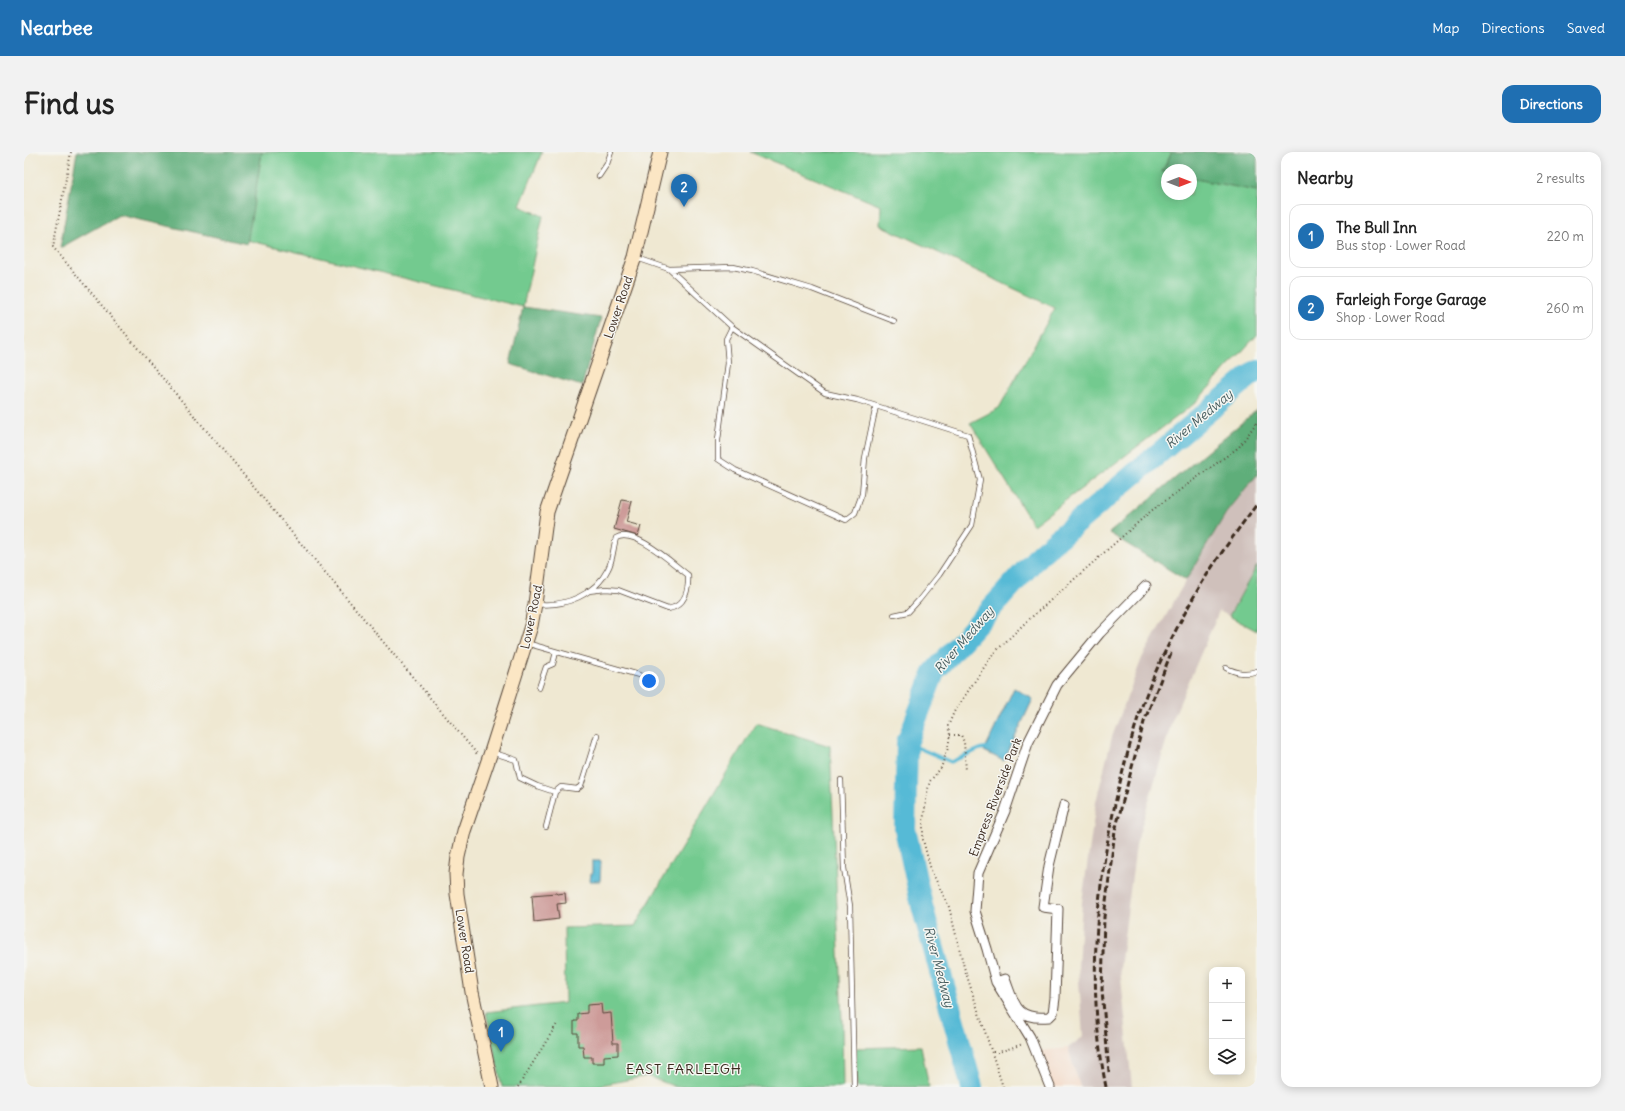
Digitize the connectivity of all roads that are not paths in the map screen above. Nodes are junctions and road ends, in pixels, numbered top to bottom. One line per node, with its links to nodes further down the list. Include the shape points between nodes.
1 (611, 152): 3 (lane)
2 (660, 152): 4 (main road, Lower Road)
3 (599, 176)
4 (635, 257): 5 (lane); 11 (main road, Lower Road, via 547,512)
5 (670, 268): 6 (lane, via 733,267 752,271 812,289); 7 (lane)
6 (894, 321)
7 (732, 327): 8 (lane, via 825,393); 8 (lane, via 726,339 728,363 718,459 735,470 846,520 856,513 862,494 865,458)
8 (876, 406): 12 (lane, via 968,435 980,480 972,525 919,600 908,612)
9 (1146, 586): 25 (street, Empress Riverside Park, via 1100,633 1057,685 1028,743 1005,811 978,873 975,911)
10 (588, 591): 10 (lane, via 609,568 616,538 620,536 628,536 648,545 688,575 689,585 683,601 677,607 668,608 618,590); 11 (lane, via 564,604)
11 (536, 604): 13 (main road, Lower Road)
12 (894, 615)
13 (526, 643): 14 (lane); 20 (main road, Lower Road)
14 (556, 652): 17 (lane); 18 (lane, via 553,664 546,667)
15 (1226, 668): 16 (lane, via 1246,674)
16 (1257, 671)
17 (639, 675)
18 (540, 688)
19 (597, 735): 22 (lane, via 581,786 577,789 561,787)
20 (492, 752): 22 (lane, via 516,760 520,778); 26 (main road, Lower Road, via 464,831 456,874 472,992)
21 (841, 780): 27 (lane, via 844,868 850,906)
22 (555, 792): 24 (lane)
23 (1064, 805): 25 (street, via 1048,866 1043,906 1058,908 1053,1013 1048,1017 1028,1017 1021,1013 1005,979)
24 (546, 827)
25 (996, 982): 28 (street, Empress Riverside Park, via 1030,1037)
26 (492, 1087)
27 (854, 1087)
28 (1050, 1087)

